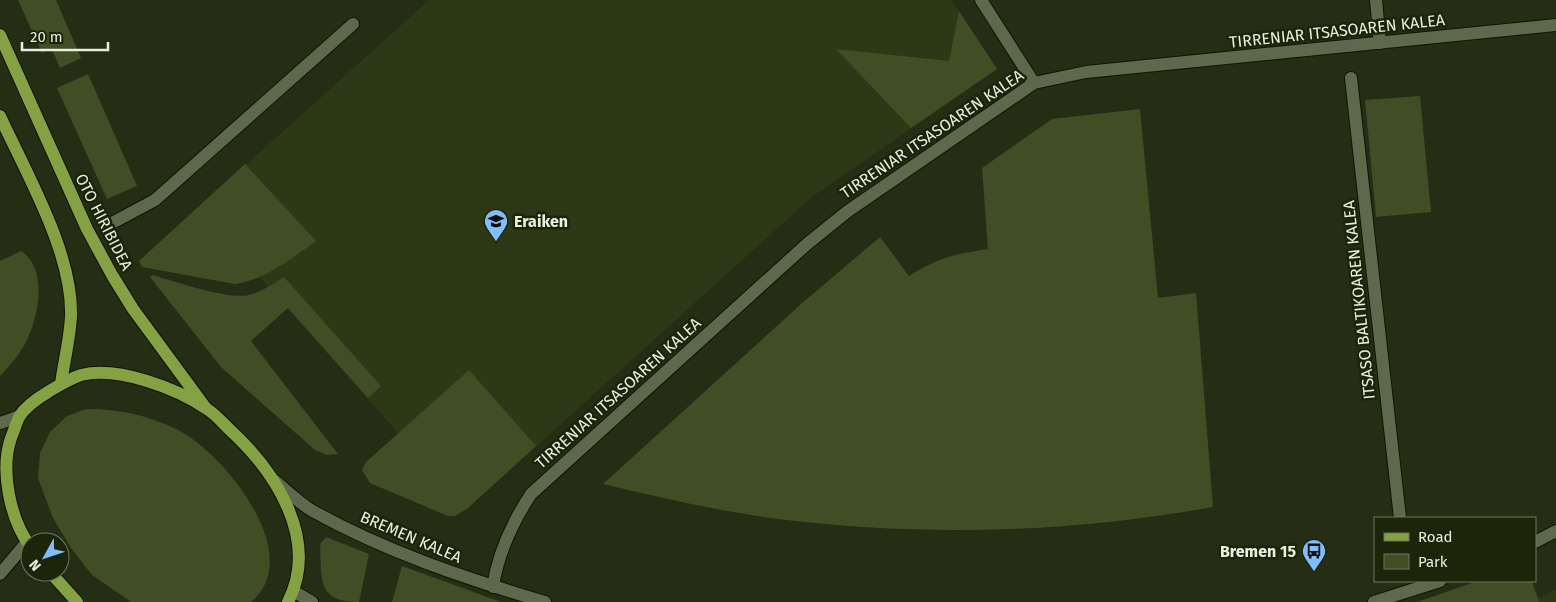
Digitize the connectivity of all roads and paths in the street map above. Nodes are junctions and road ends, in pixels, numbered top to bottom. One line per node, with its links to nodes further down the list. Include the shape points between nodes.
1 (981, 0): 8 (street)
2 (1376, 0): 6 (street)
3 (353, 24): 10 (street, via 155,200)
4 (1556, 25): 6 (street, TIRRENIAR ITSASOAREN KALEA)
5 (0, 35): 12 (main road, OTO HIRIBIDEA, via 87,229 112,275)
6 (1380, 43): 8 (street, TIRRENIAR ITSASOAREN KALEA, via 1086,72)
7 (1351, 78): 17 (street, ITSASO BALTIKOAREN KALEA)
8 (1034, 83): 25 (street, TIRRENIAR ITSASOAREN KALEA, via 848,211 807,244 531,494 518,513 496,561)
9 (0, 116): 11 (main road, via 56,238 65,268 71,316)
10 (112, 222)
11 (61, 384): 12 (main road, via 104,373 131,377 161,386); 13 (main road, via 37,399)
12 (207, 409): 15 (main road, via 249,447)
13 (20, 416): 14 (street); 16 (main road, via 8,446)
14 (0, 423)
15 (274, 481): 25 (street, BREMEN KALEA, via 309,509 388,548); 26 (main road, via 292,516 298,540 298,568)
16 (4, 498): 19 (main road)
17 (1400, 517)
18 (1556, 531): 20 (street)
19 (22, 532)
20 (1536, 541)
21 (20, 553): 22 (street)
22 (0, 574)
23 (59, 582): 27 (main road)
24 (1437, 582): 30 (street)
25 (493, 587): 29 (street, BREMEN KALEA)
26 (291, 597): 28 (street)
27 (77, 602)
28 (312, 602)
29 (545, 602)
30 (1374, 602)

